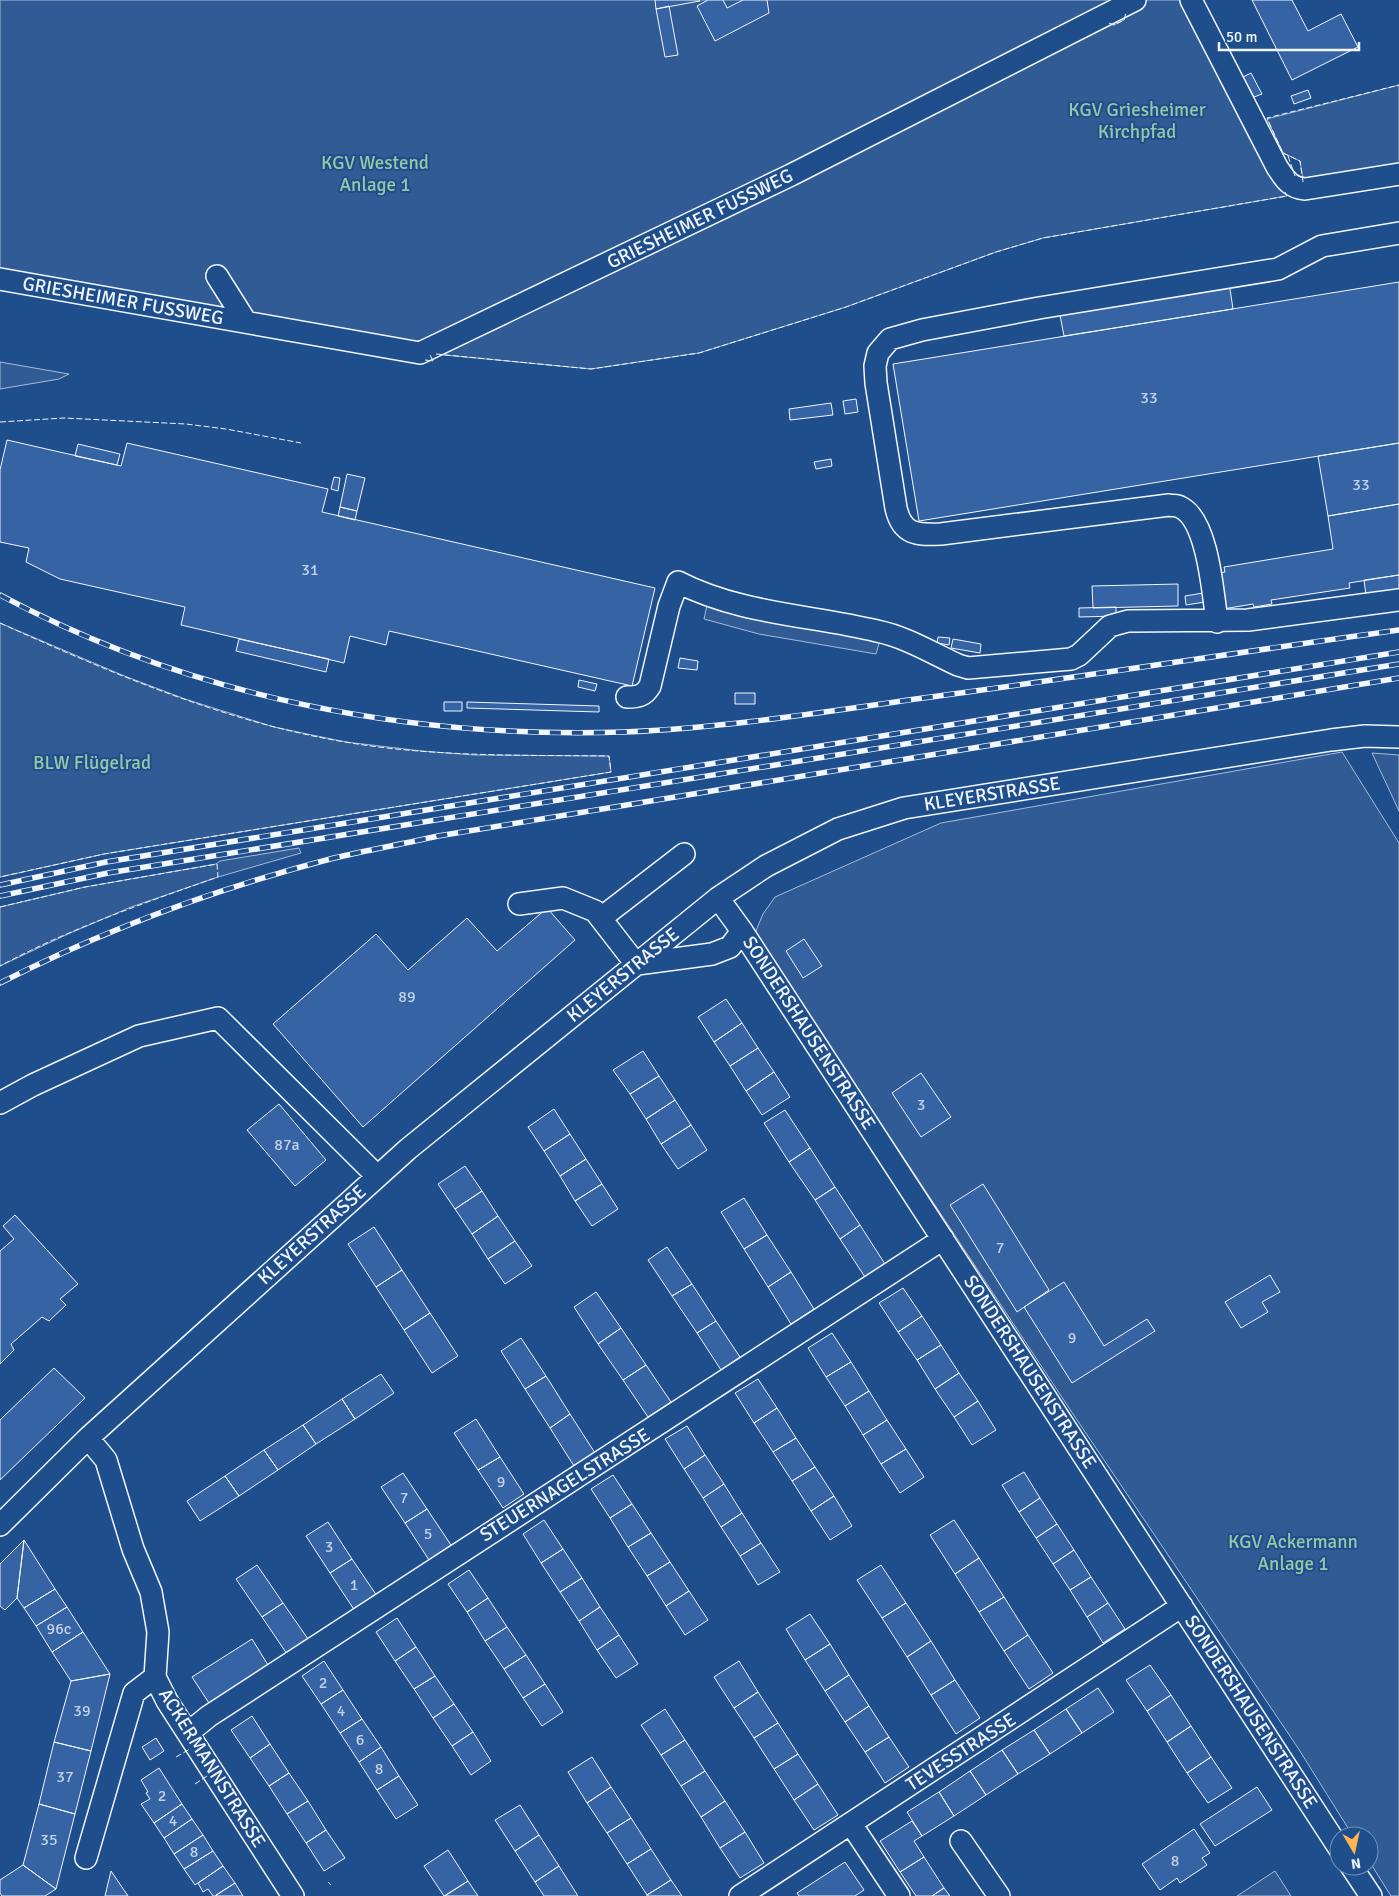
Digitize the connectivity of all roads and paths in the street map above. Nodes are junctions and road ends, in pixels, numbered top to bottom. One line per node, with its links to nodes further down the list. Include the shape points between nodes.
1 (1135, 0): 7 (street, GRIESHEIMER FUSSWEG, via 792,175 420,353)
2 (1191, 0): 3 (street, via 1288,183 1305,189)
3 (1399, 174)
4 (1399, 233): 9 (street, via 1322,246 1278,269 922,330 890,339 878,353 876,383 898,517 908,530 922,535 941,534 1180,506 1196,522 1203,538)
5 (217, 276): 7 (street, GRIESHEIMER FUSSWEG)
6 (0, 279): 7 (street, GRIESHEIMER FUSSWEG)
7 (246, 322)
8 (1399, 600): 9 (street)
9 (1217, 622): 10 (street, via 1120,623 1110,626 1071,659 968,668 894,635 714,599 678,582 650,686 645,694)
10 (627, 697)
11 (1399, 737): 13 (street, KLEYERSTRASSE, via 1331,740 904,808 838,829 766,866)
12 (684, 854): 15 (street)
13 (718, 898): 16 (street, SONDERSHAUSENSTRASSE); 17 (street, KLEYERSTRASSE)
14 (519, 904): 15 (street, via 563,898 596,911)
15 (601, 918): 17 (street)
16 (742, 931): 17 (street, via 730,947 712,954); 20 (street, SONDERSHAUSENSTRASSE)
17 (636, 964): 19 (street, KLEYERSTRASSE)
18 (0, 1103): 19 (street, via 139,1036 218,1018)
19 (377, 1176): 21 (street, KLEYERSTRASSE)
20 (943, 1239): 23 (street, SONDERSHAUSENSTRASSE); 25 (street, STEUERNAGELSTRASSE, via 426,1573)
21 (88, 1438): 22 (street, KLEYERSTRASSE); 24 (street, ACKERMANNSTRASSE, via 106,1460 133,1549 151,1592 158,1632)
22 (0, 1525)
23 (1182, 1606): 26 (street, TEVESSTRASSE); 27 (street, SONDERSHAUSENSTRASSE)
24 (155, 1678): 25 (street, ACKERMANNSTRASSE); 29 (street, via 134,1693)
25 (188, 1733): 31 (street, ACKERMANNSTRASSE)
26 (850, 1824): 32 (street, TEVESSTRASSE); 33 (street)
27 (1329, 1833)
28 (961, 1841): 34 (street)
29 (86, 1858)
30 (1357, 1876): 35 (street)
31 (293, 1896)
32 (740, 1896)
33 (899, 1896)
34 (999, 1896)
35 (1370, 1896)

